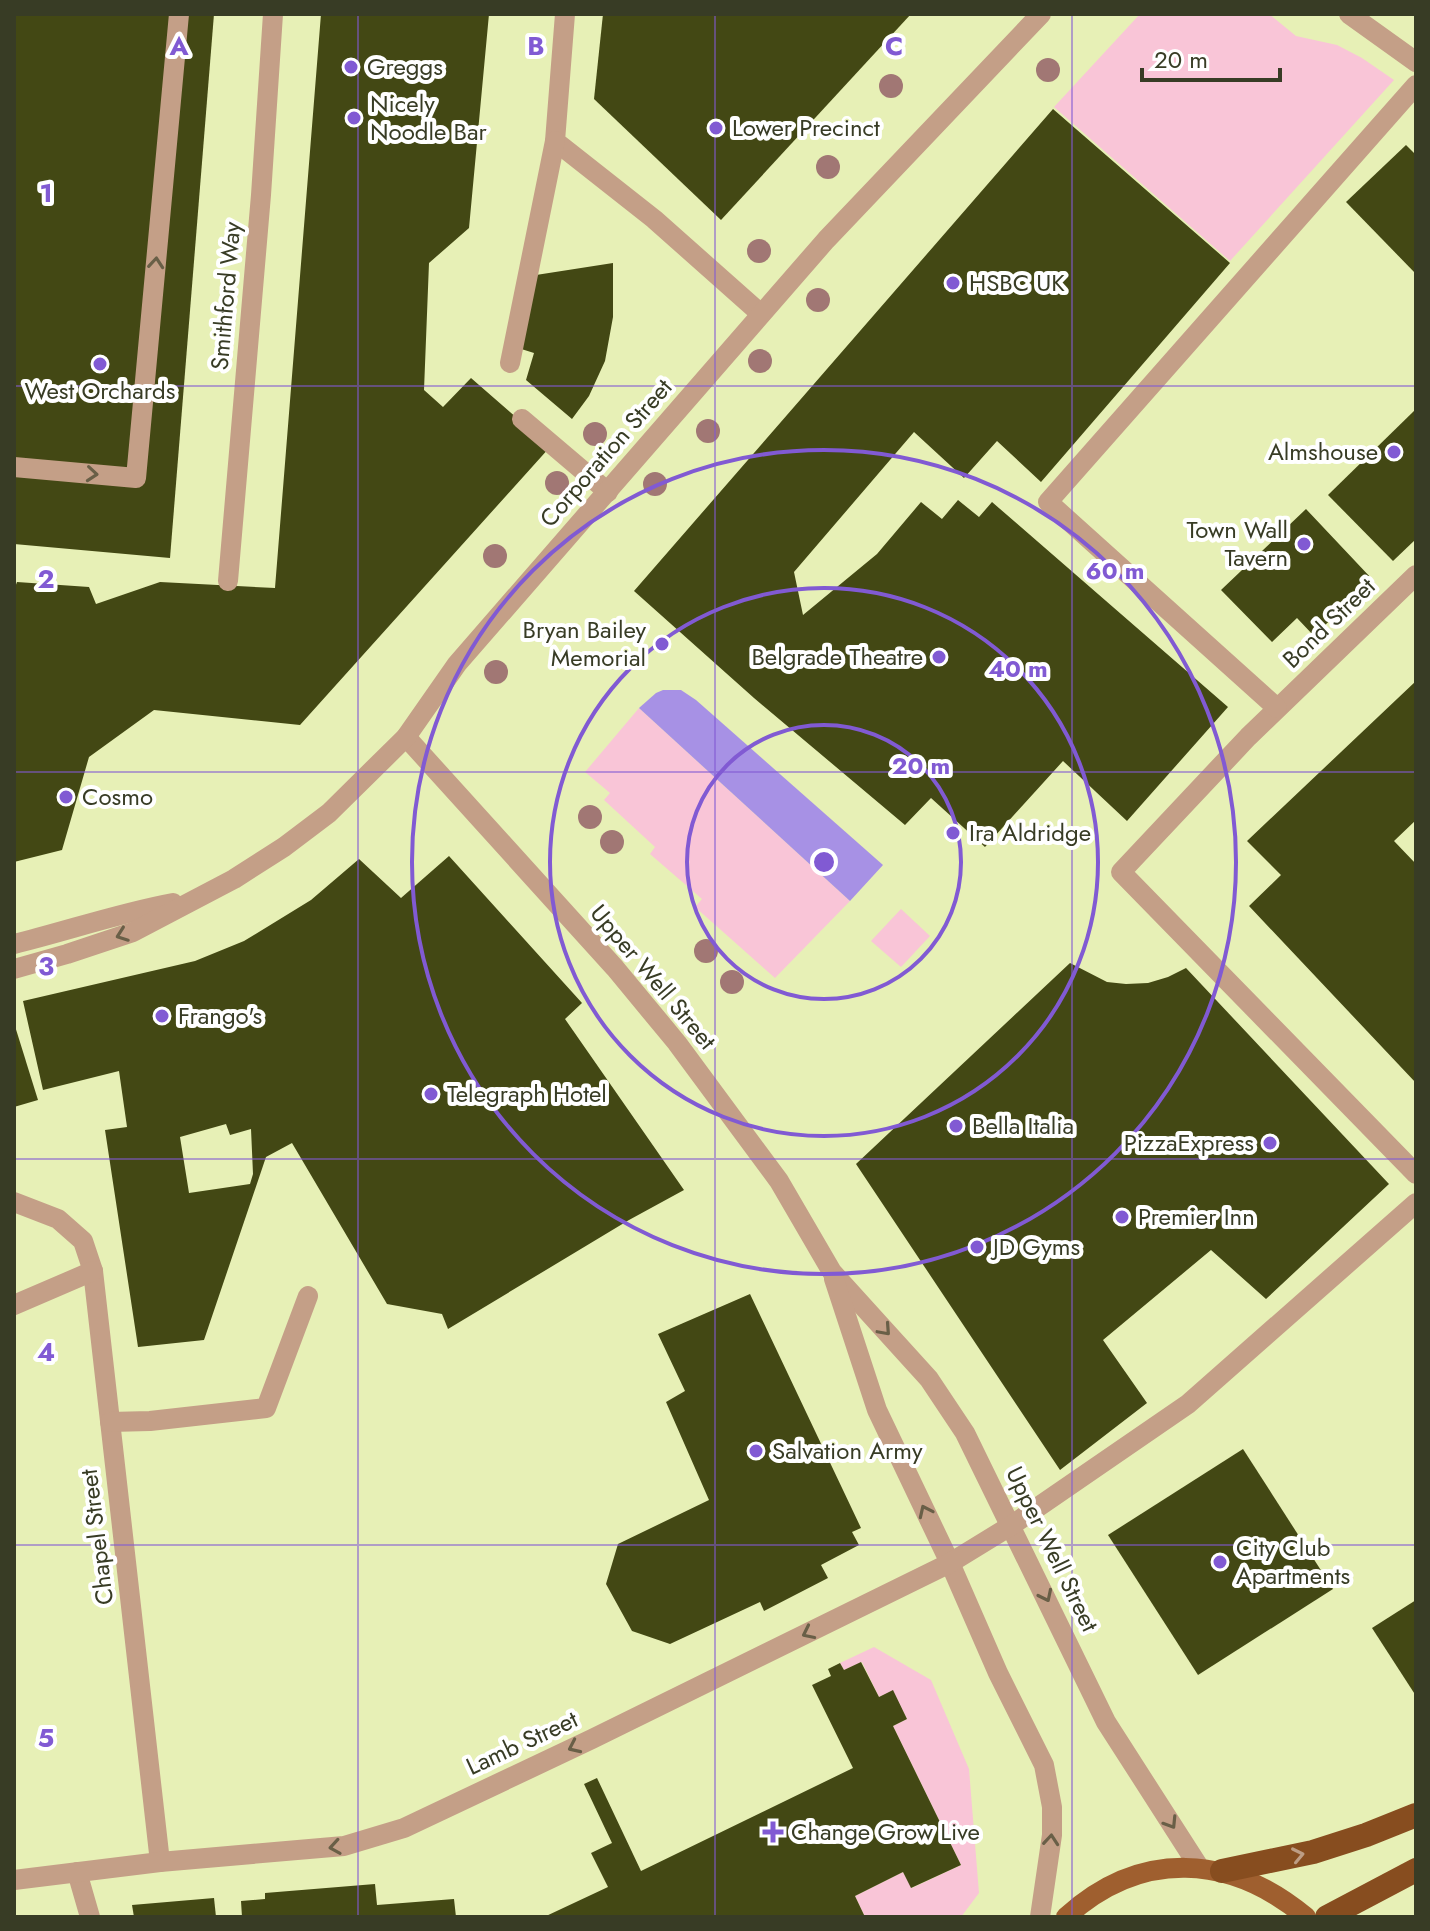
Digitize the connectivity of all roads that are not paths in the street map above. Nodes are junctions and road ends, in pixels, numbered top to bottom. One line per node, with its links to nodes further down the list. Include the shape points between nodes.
1 (179, 14): 12 (street, one-way to 1, via 136,478)
2 (273, 14): 15 (street, Smithford Way)
3 (565, 14): 8 (street)
4 (1041, 14): 9 (street, Corporation Street)
5 (1349, 14): 6 (street)
6 (1416, 62)
7 (1416, 85): 16 (street, via 1048,502)
8 (555, 141): 9 (street); 10 (street)
9 (761, 314): 13 (street, Corporation Street)
10 (510, 363)
11 (522, 419): 13 (street)
12 (14, 467)
13 (608, 492): 17 (street, Corporation Street, via 457,664)
14 (1416, 575): 16 (street, Bond Street)
15 (228, 581)
16 (1277, 708): 21 (street, Bond Street, via 1121,872)
17 (406, 737): 18 (street, Corporation Street, via 329,813 284,847); 25 (street, Upper Well Street, via 677,1043 779,1181)
18 (191, 899): 19 (street, Corporation Street); 20 (street, Corporation Street, one-way to 20, via 133,932)
19 (14, 944)
20 (14, 969)
21 (1416, 1174)
22 (14, 1202): 24 (street, Chapel Street, via 58,1219 83,1241)
23 (1416, 1203): 29 (street, Lamb Street, via 1188,1404)
24 (93, 1271): 27 (street); 28 (street, Chapel Street)
25 (832, 1272): 29 (street, Upper Well Street, one-way to 29, via 929,1379 965,1433); 30 (street, Upper Well Street, one-way to 25, via 877,1410)
26 (308, 1296): 28 (street, via 266,1408)
27 (14, 1305)
28 (110, 1422): 32 (street, Chapel Street)
29 (1012, 1525): 30 (street, Lamb Street); 33 (street, Upper Well Street, one-way to 33, via 1106,1722)
30 (950, 1563): 32 (street, Lamb Street, one-way to 32, via 404,1828 344,1846); 38 (street, Upper Well Street, one-way to 30, via 1052,1835 1049,1785 1035,1742)
31 (1416, 1815): 33 (highway, one-way to 31, via 1313,1852)
32 (160, 1862): 35 (street, Lamb Street)
33 (1211, 1869): 39 (main road, via 1166,1868 1131,1875 1087,1898); 40 (main road, via 1253,1881)
34 (1416, 1870): 41 (highway)
35 (77, 1872): 36 (street, Lamb Street); 37 (street)
36 (14, 1880)
37 (90, 1917)
38 (1040, 1917)
39 (1066, 1917)
40 (1306, 1917)
41 (1327, 1917)

